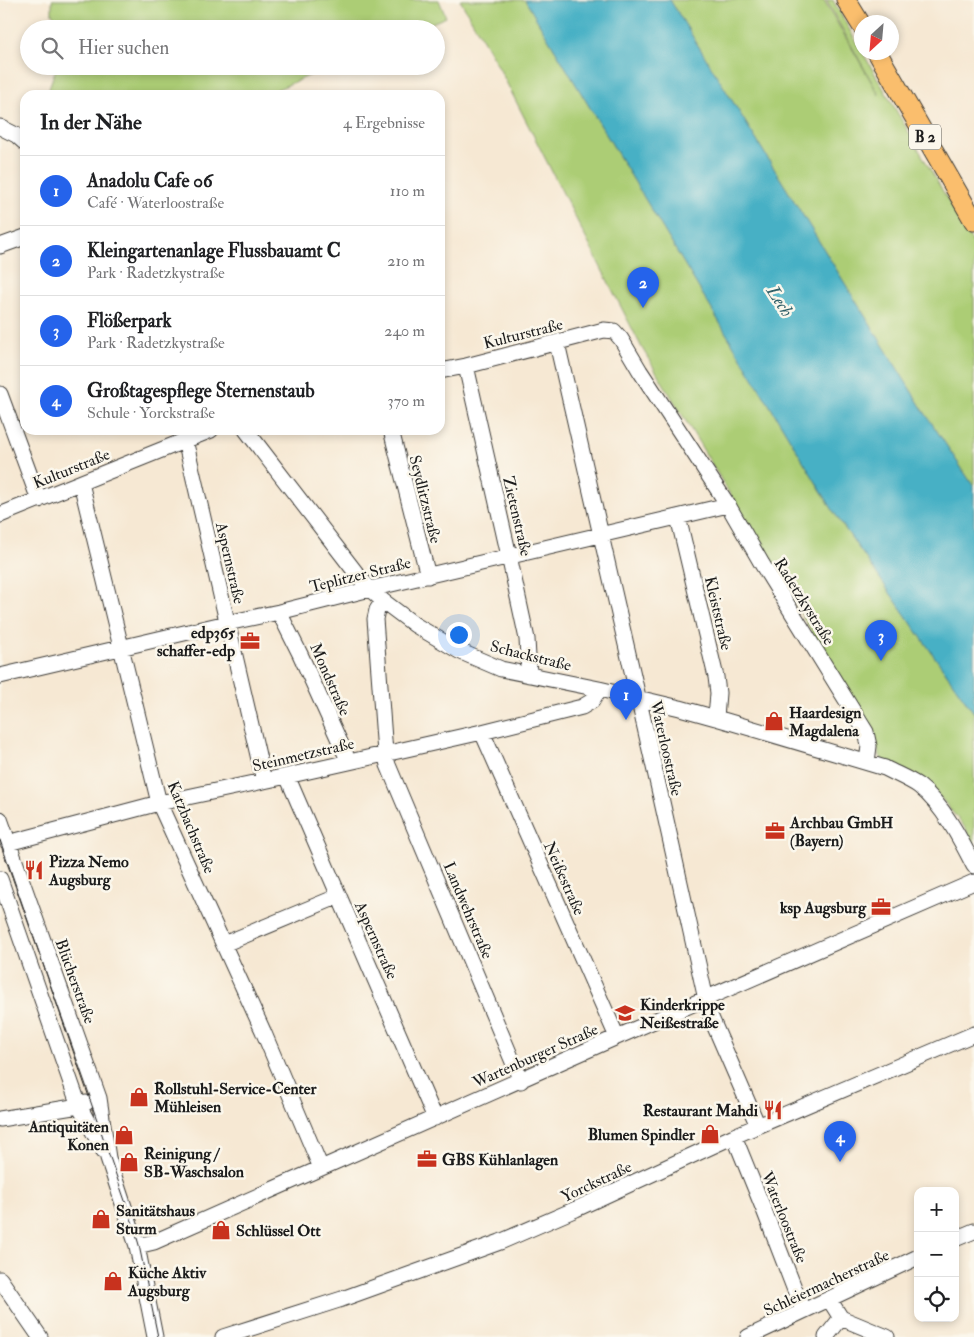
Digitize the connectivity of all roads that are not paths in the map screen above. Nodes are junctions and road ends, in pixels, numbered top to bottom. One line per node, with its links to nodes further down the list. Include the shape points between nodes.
1 (846, 0): 2 (main road)
2 (855, 15)
3 (882, 60): 6 (main road, B 2)
4 (0, 127): 5 (street)
5 (20, 139)
6 (974, 222)
7 (20, 239): 8 (street)
8 (0, 246)
9 (614, 331): 10 (street, Kulturstraße, via 604,330); 20 (street, Radetzkystraße)
10 (557, 342): 11 (street, Kulturstraße); 23 (street, Waterloostraße)
11 (466, 366): 12 (street, Kulturstraße); 24 (street, Zietenstraße)
12 (445, 370)
13 (0, 394): 19 (street)
14 (198, 435): 17 (street, Kulturstraße)
15 (250, 435): 26 (street, Schackstraße)
16 (392, 435): 25 (street, Seydlitzstraße)
17 (185, 440): 18 (street, Kulturstraße); 29 (street, Aspernstraße)
18 (81, 483): 19 (street, Kulturstraße); 30 (street, Katzbachstraße)
19 (40, 500): 21 (street, Kulturstraße)
20 (728, 505): 22 (street, Teplitzer Straße); 39 (street, Radetzkystraße, via 866,732 869,746)
21 (0, 516)
22 (678, 516): 23 (street, Teplitzer Straße); 35 (street, Kleiststraße, via 716,677)
23 (601, 534): 24 (street, Teplitzer Straße); 34 (street, Waterloostraße)
24 (510, 556): 25 (street, Teplitzer Straße); 31 (street, Zietenstraße, via 527,638)
25 (428, 576): 26 (street, Teplitzer Straße)
26 (370, 589): 27 (street, Schackstraße); 28 (street, Teplitzer Straße)
27 (383, 601): 31 (street, Schackstraße, via 459,651 502,669); 37 (street, Landwehrstraße, via 375,619)
28 (279, 612): 29 (street, Teplitzer Straße); 38 (street, Mondstraße)
29 (227, 623): 30 (street, Teplitzer Straße); 41 (street, Aspernstraße)
30 (121, 648): 32 (street, Teplitzer Straße); 42 (street, Katzbachstraße)
31 (529, 675): 33 (street, Schackstraße)
32 (0, 676)
33 (599, 689): 34 (street, Schackstraße); 36 (street, Steinmetzstraße, via 592,701 582,707)
34 (638, 698): 35 (street, Schackstraße); 50 (street, Waterloostraße)
35 (716, 718): 39 (street, Schackstraße)
36 (482, 732): 37 (street, Steinmetzstraße); 52 (street, Neißestraße)
37 (385, 754): 38 (street, Steinmetzstraße); 53 (street, Landwehrstraße)
38 (349, 762): 40 (street, Steinmetzstraße)
39 (866, 762): 45 (street, via 920,786 955,830)
40 (287, 776): 41 (street, Steinmetzstraße); 48 (street, Aspernstraße)
41 (264, 781): 42 (street, Steinmetzstraße)
42 (159, 803): 44 (street, Steinmetzstraße); 49 (street, Katzbachstraße)
43 (0, 819): 44 (street, Blücherstraße)
44 (8, 843): 54 (street, Blücherstraße)
45 (974, 866)
46 (0, 878): 55 (street, Blücherstraße)
47 (974, 882): 50 (street, Wartenburger Straße)
48 (339, 896): 49 (street); 56 (street, Aspernstraße)
49 (224, 944): 61 (street, Katzbachstraße)
50 (706, 999): 52 (street, Wartenburger Straße); 58 (street, Waterloostraße, via 709,1013)
51 (974, 1034): 58 (street, Yorckstraße)
52 (617, 1038): 53 (street, Wartenburger Straße)
53 (520, 1081): 56 (street, Wartenburger Straße)
54 (99, 1098): 55 (street); 60 (street, Blücherstraße)
55 (79, 1106): 57 (street); 60 (street, Blücherstraße)
56 (435, 1118): 61 (street, Wartenburger Straße)
57 (0, 1119)
58 (758, 1126): 59 (street, Yorckstraße)
59 (734, 1136): 68 (street, Waterloostraße); 72 (street, Yorckstraße, via 500,1242 342,1299)
60 (108, 1158): 64 (street, Blücherstraße)
61 (321, 1168): 64 (street, Wartenburger Straße, via 154,1242)
62 (974, 1230): 63 (street)
63 (959, 1237)
64 (137, 1246): 71 (street, Blücherstraße)
65 (914, 1259): 67 (street, Schleiermacherstraße)
66 (0, 1279): 70 (street)
67 (829, 1300): 68 (street, Schleiermacherstraße); 69 (street)
68 (803, 1311): 73 (street, Schleiermacherstraße)
69 (841, 1318): 74 (street); 75 (street)
70 (40, 1337)
71 (156, 1337)
72 (223, 1337)
73 (748, 1337)
74 (826, 1337)
75 (887, 1337)

